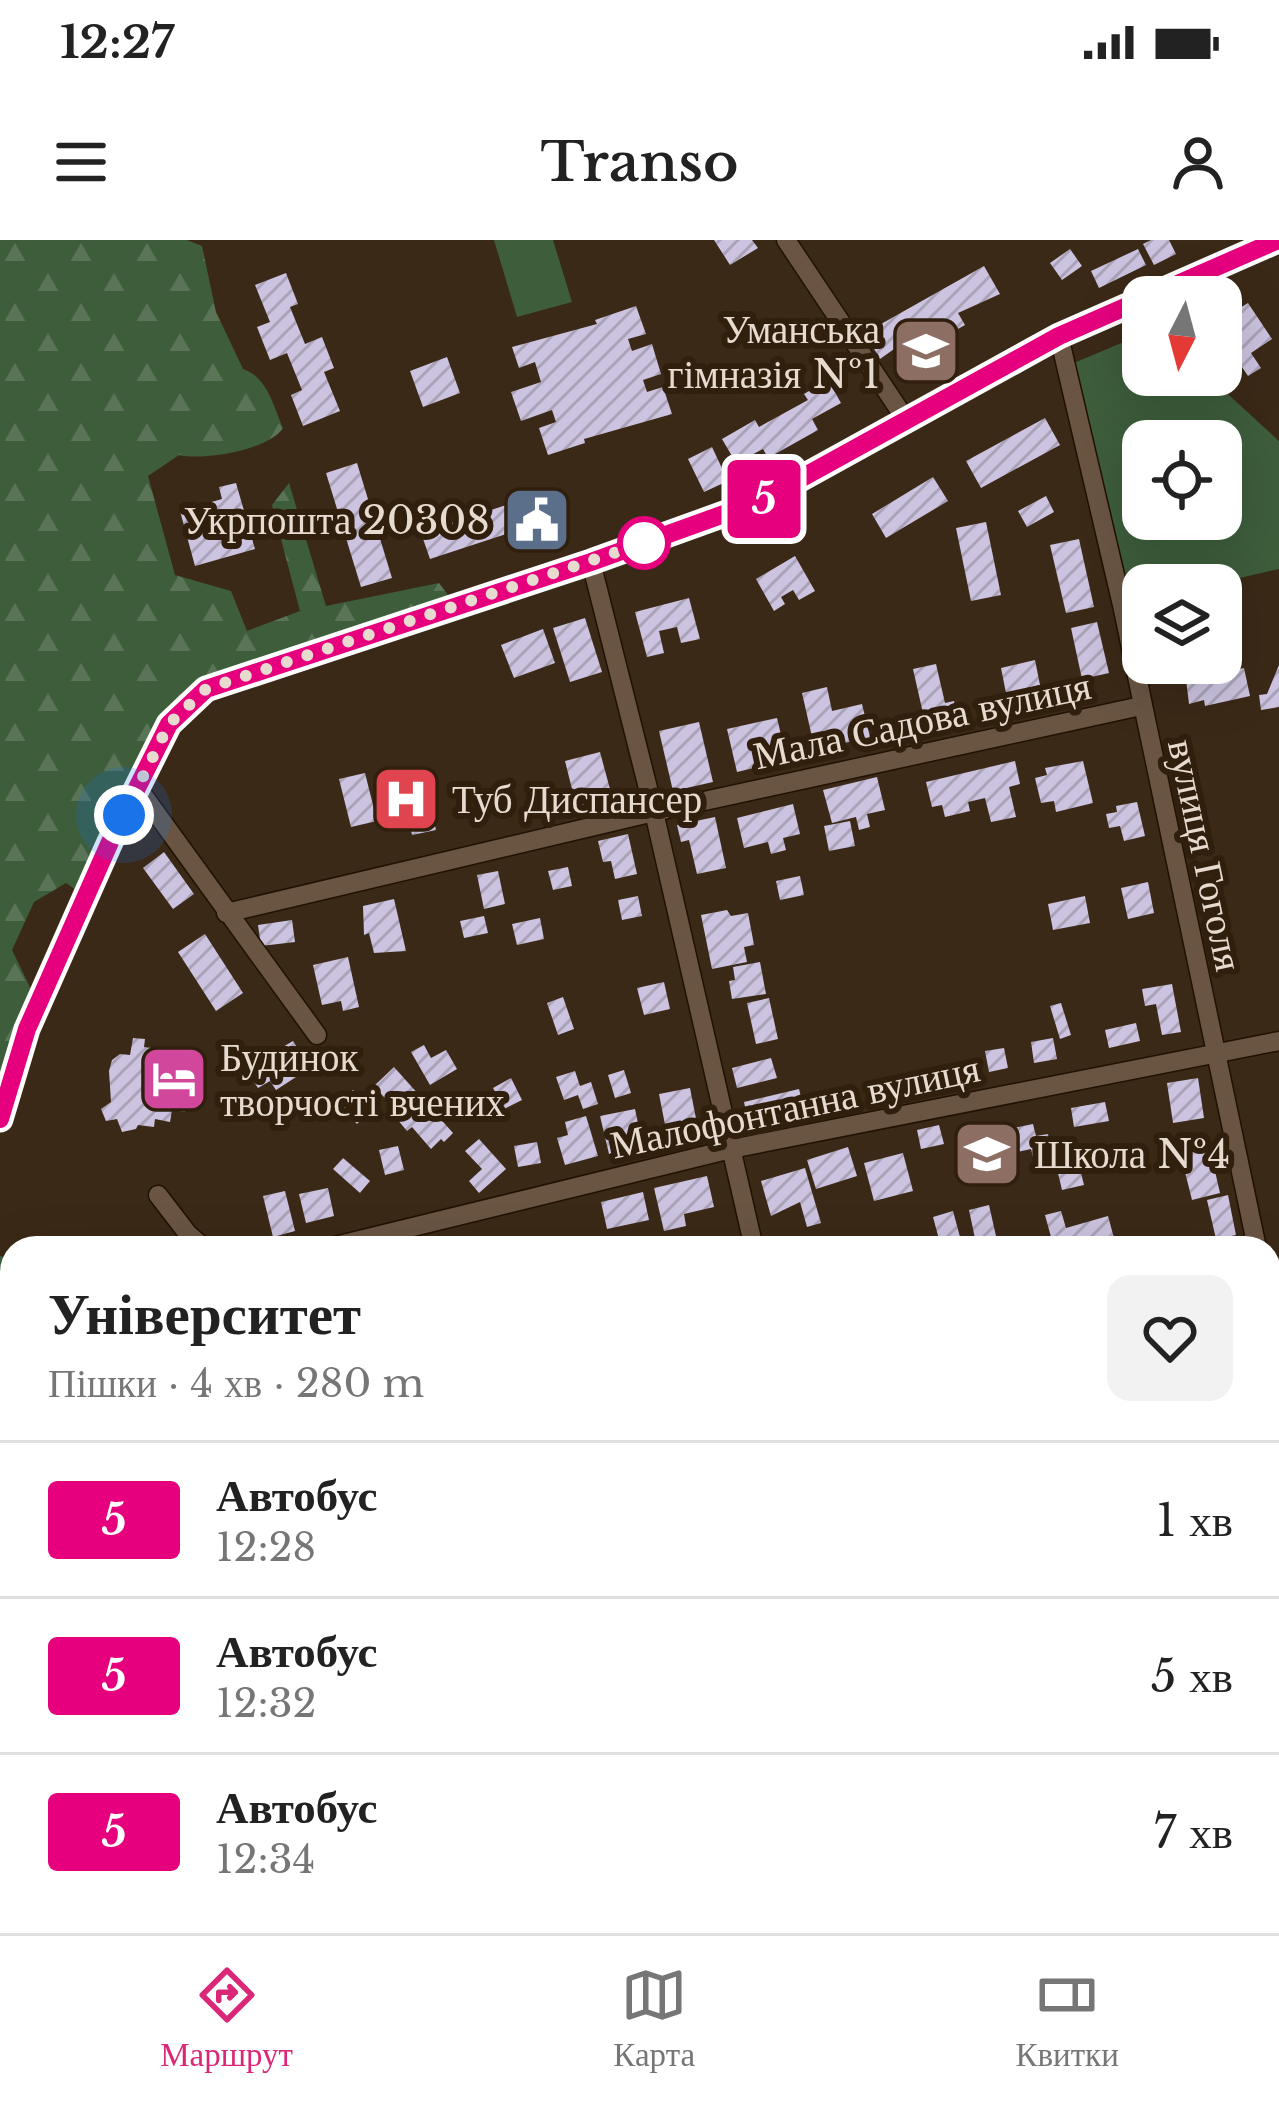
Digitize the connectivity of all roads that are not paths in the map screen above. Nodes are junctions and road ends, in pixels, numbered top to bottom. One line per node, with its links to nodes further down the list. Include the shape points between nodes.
1 (785, 240): 5 (street)
2 (1278, 240): 3 (street)
3 (1243, 246): 4 (street)
4 (1059, 336): 5 (street); 7 (street, вулиця Гоголя)
5 (906, 420): 6 (street, via 760,501)
6 (591, 562): 8 (street, via 206,689 169,724); 9 (street)
7 (1141, 706): 9 (street, Мала Садова вулиця); 13 (street, вулиця Гоголя)
8 (138, 788): 10 (street); 14 (street, via 27,1029)
9 (654, 812): 10 (street, Мала Садова вулиця); 15 (street)
10 (226, 913): 11 (street)
11 (317, 1035)
12 (1279, 1041): 13 (street, Малофонтанна вулиця)
13 (1214, 1053): 15 (street, Малофонтанна вулиця); 20 (street, вулиця Гоголя)
14 (0, 1119)
15 (731, 1150): 18 (street, Малофонтанна вулиця); 19 (street)
16 (158, 1195): 17 (street)
17 (190, 1236)
18 (376, 1236)
19 (751, 1236)
20 (1254, 1236)

